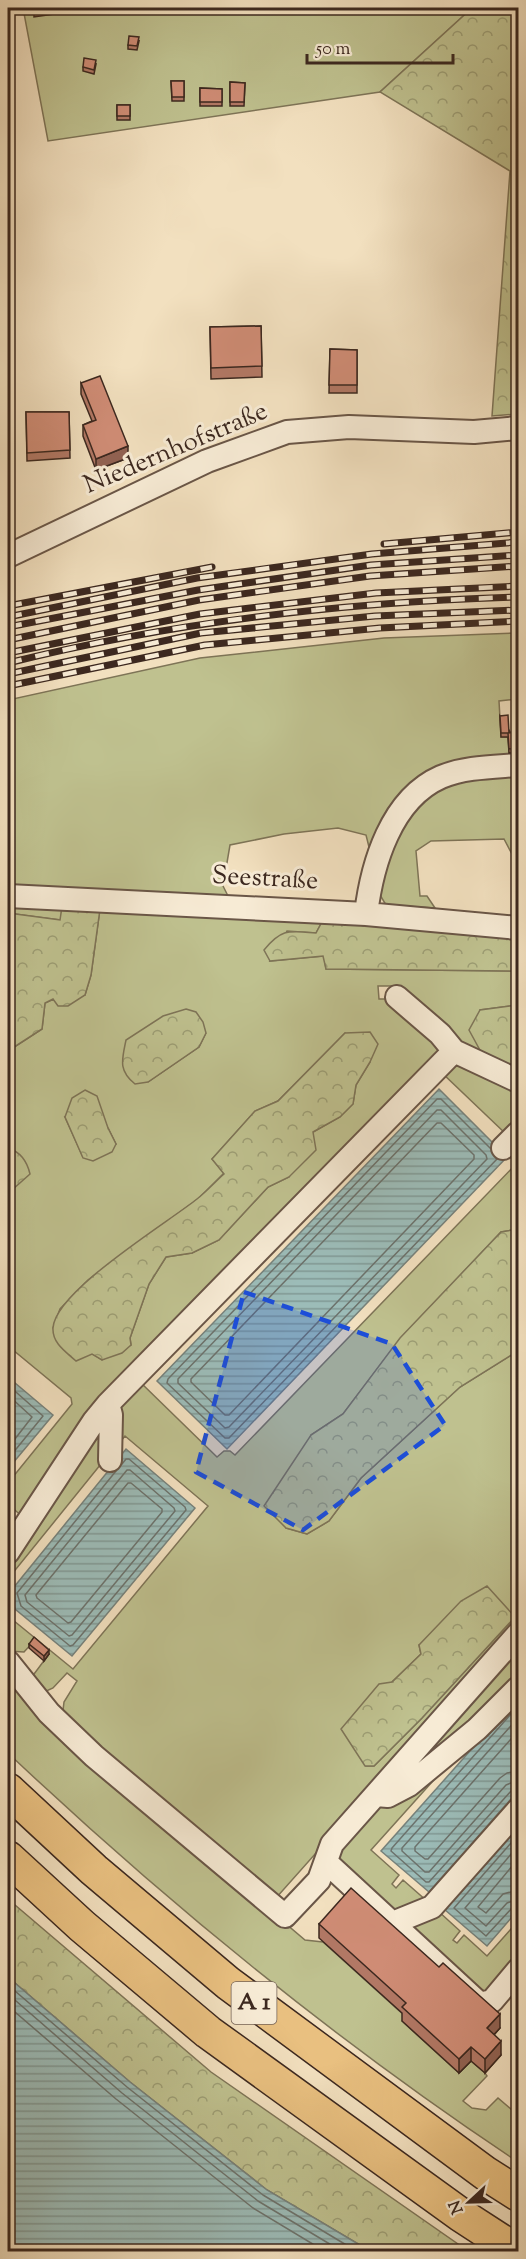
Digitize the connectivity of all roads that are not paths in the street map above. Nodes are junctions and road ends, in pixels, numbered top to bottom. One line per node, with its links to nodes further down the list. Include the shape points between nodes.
1 (519, 428): 2 (street, Niedernhofstraße, via 474,432 349,427 287,432 207,461)
2 (8, 556)
3 (519, 765): 5 (street, via 455,773 441,777 417,794 386,837 373,870)
4 (8, 896): 5 (street, Seestraße)
5 (366, 914): 6 (street, Seestraße)
6 (519, 928)
7 (397, 997): 8 (street)
8 (454, 1051): 9 (street); 10 (street)
9 (519, 1081)
10 (108, 1404): 11 (street); 12 (street)
11 (110, 1460)
12 (8, 1552)
13 (519, 1634): 17 (street)
14 (8, 1662): 20 (street, via 49,1713 94,1756 285,1916 319,1880)
15 (519, 1688): 17 (street, via 409,1785 388,1796)
16 (8, 1790): 23 (highway, A 1, via 94,1870 228,1983)
17 (376, 1795): 20 (street, via 332,1844)
18 (519, 1810): 21 (street, via 432,1906)
19 (8, 1858): 24 (highway, A 1, via 208,2032 460,2215)
20 (326, 1862): 21 (street)
21 (394, 1926): 22 (street, via 480,2004 492,2001)
22 (519, 1970)
23 (519, 2194)
24 (518, 2252)

